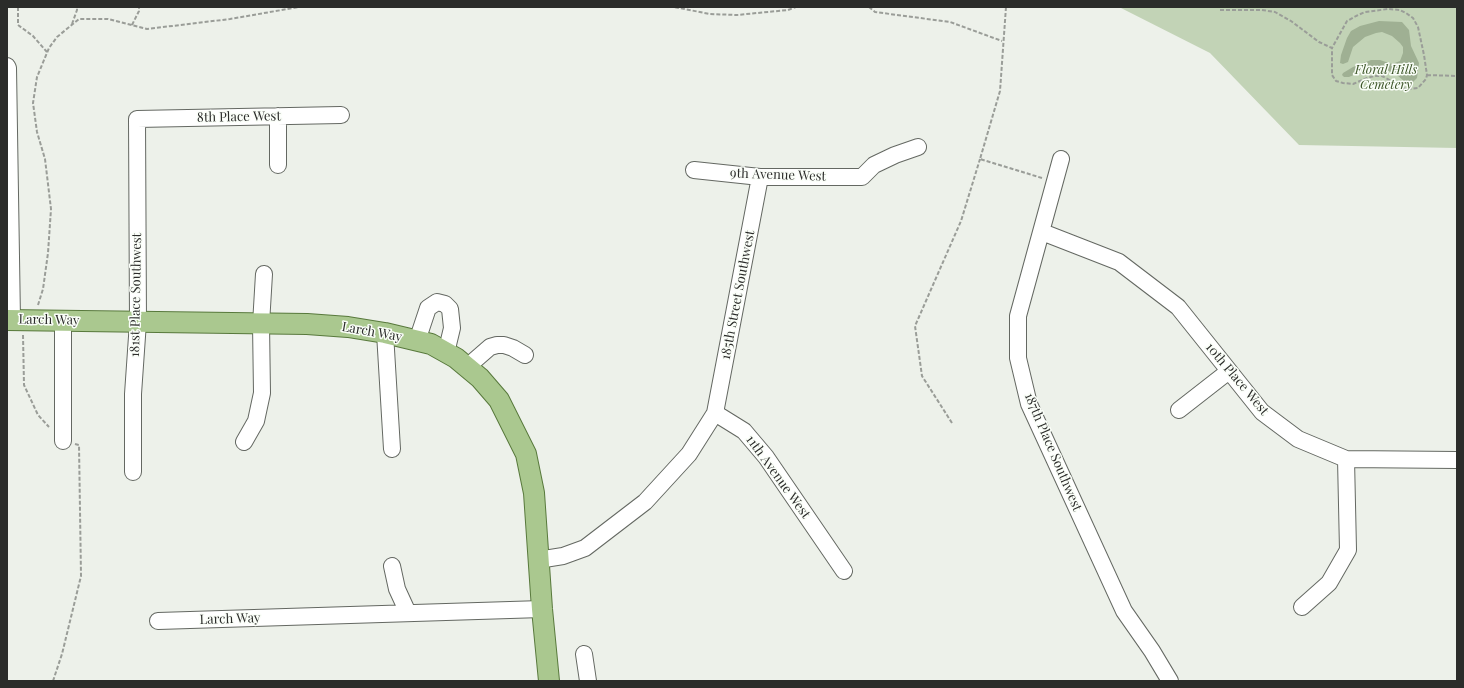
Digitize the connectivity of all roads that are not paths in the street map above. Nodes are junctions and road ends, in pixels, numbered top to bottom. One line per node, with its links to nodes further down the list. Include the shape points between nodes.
1 (7, 66): 12 (street)
2 (341, 115): 3 (street, 8th Place West)
3 (278, 116): 4 (street, 8th Place West); 7 (street)
4 (137, 119): 14 (street, 181st Place Southwest)
5 (918, 147): 9 (street, 9th Avenue West, via 874,165 862,177)
6 (1061, 159): 10 (street, 187th Place Southwest)
7 (278, 165)
8 (694, 170): 9 (street, 9th Avenue West)
9 (760, 177): 23 (street, 185th Street Southwest)
10 (1042, 232): 21 (street, 10th Place West, via 1119,262 1178,307); 40 (street, 187th Place Southwest, via 1018,316 1018,358 1029,404 1124,611)
11 (264, 274): 15 (street)
12 (19, 320): 13 (main road, Larch Way)
13 (63, 320): 14 (main road, Larch Way); 24 (street)
14 (138, 322): 15 (main road, Larch Way); 29 (street, 181st Place Southwest, via 132,394)
15 (261, 324): 16 (main road, Larch Way, via 348,327); 25 (street, via 262,393 256,421)
16 (385, 333): 17 (main road, Larch Way); 26 (street)
17 (417, 341): 18 (main road, Larch Way, via 431,344); 18 (street, via 428,308 437,302 445,304 450,309 452,328)
18 (446, 353): 20 (main road, Larch Way)
19 (525, 355): 20 (street, via 508,346 497,345 490,347)
20 (467, 367): 30 (main road, Larch Way, via 499,400 526,454 534,493)
21 (1229, 370): 22 (street); 27 (street, 10th Place West, via 1262,412 1298,439)
22 (1179, 410)
23 (715, 413): 30 (street, via 689,454 645,502 585,548 563,556); 32 (street, 11th Avenue West, via 744,431 766,456)
24 (63, 441)
25 (244, 442)
26 (392, 449)
27 (1346, 459): 28 (street, 10th Place West); 33 (street, via 1348,550 1329,583)
28 (1457, 460)
29 (133, 472)
30 (538, 560): 34 (main road, Larch Way)
31 (392, 566): 35 (street, via 397,589)
32 (844, 571)
33 (1302, 607)
34 (542, 609): 35 (street, Larch Way); 38 (main road, Larch Way)
35 (408, 613): 36 (street, Larch Way)
36 (158, 621)
37 (584, 654): 39 (street)
38 (549, 681)
39 (588, 681)
40 (1170, 681)

